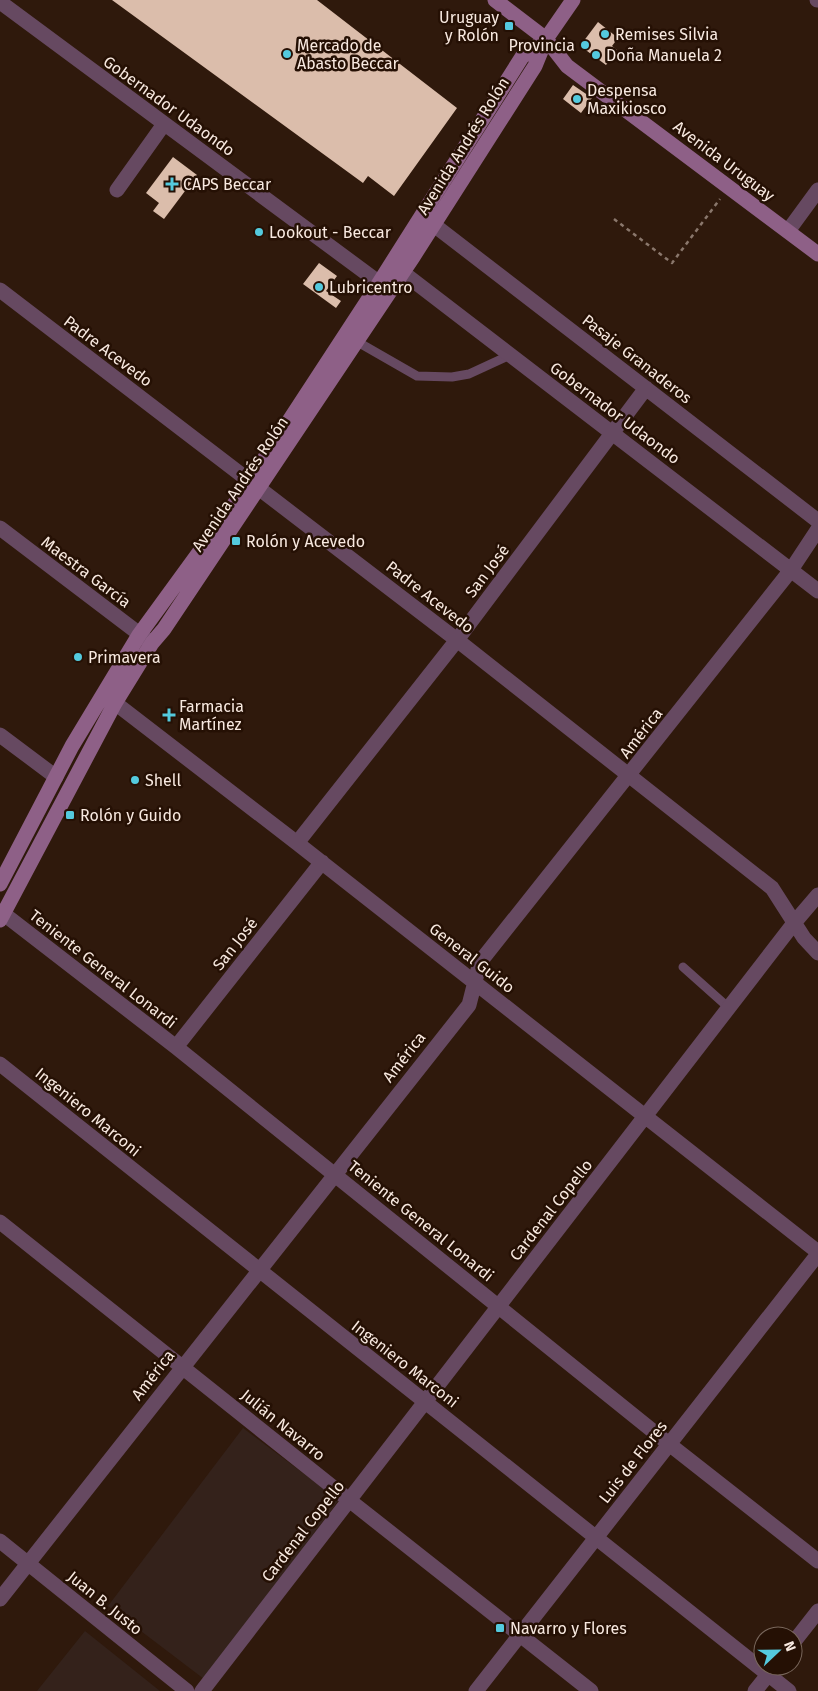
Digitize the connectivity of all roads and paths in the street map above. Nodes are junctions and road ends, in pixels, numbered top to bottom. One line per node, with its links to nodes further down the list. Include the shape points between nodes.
1 (495, 0): 4 (main road, Avenida Uruguay)
2 (573, 0): 4 (main road)
3 (0, 2): 5 (street, Gobernador Udaondo)
4 (546, 39): 6 (main road, Avenida Uruguay, via 567,66); 10 (main road, Avenida Andrés Rolón, via 535,66); 13 (main road, Avenida Andrés Rolón, via 522,57)
5 (164, 124): 7 (street); 14 (street, Gobernador Udaondo)
6 (729, 187): 9 (path, via 672,263); 11 (main road, Avenida Uruguay)
7 (117, 190)
8 (818, 190): 11 (street)
9 (614, 219)
10 (434, 224): 13 (main road, Avenida Andrés Rolón); 18 (street, Pasaje Granaderos)
11 (788, 230): 12 (main road, Avenida Uruguay)
12 (818, 254)
13 (397, 268): 14 (main road, Avenida Andrés Rolón); 17 (street, Gobernador Udaondo)
14 (384, 286): 16 (main road, Avenida Andrés Rolón); 20 (main road, Avenida Andrés Rolón)
15 (0, 290): 20 (street, Padre Acevedo)
16 (356, 341): 17 (lane, via 417,376 469,374); 20 (main road, Avenida Andrés Rolón)
17 (510, 355): 19 (street, Gobernador Udaondo)
18 (646, 388): 19 (street, San José); 21 (street, Pasaje Granaderos)
19 (612, 433): 24 (street, Gobernador Udaondo); 27 (street, San José)
20 (254, 484): 26 (main road, Avenida Andrés Rolón, via 180,605); 27 (street, Padre Acevedo)
21 (818, 522)
22 (0, 528): 26 (street, Maestra García)
23 (818, 529): 24 (street, América)
24 (791, 570): 25 (street, Gobernador Udaondo); 30 (street, América)
25 (818, 591)
26 (146, 639): 28 (main road, Avenida Andrés Rolón)
27 (457, 640): 30 (street, Padre Acevedo); 32 (street, San José)
28 (109, 698): 31 (main road, Avenida Andrés Rolón); 32 (street, General Guido); 36 (main road, Avenida Andrés Rolón)
29 (0, 735): 31 (street)
30 (630, 775): 37 (street, Padre Acevedo, via 772,888); 40 (street, América, via 480,962)
31 (56, 777): 34 (main road, Avenida Andrés Rolón)
32 (297, 843): 33 (street, General Guido)
33 (322, 862): 40 (street, General Guido); 42 (street, San José)
34 (0, 884)
35 (818, 895): 37 (street, Cardenal Copello)
36 (1, 915): 42 (street, Teniente General Lonardi)
37 (794, 923): 38 (street, Padre Acevedo); 41 (street, Cardenal Copello)
38 (818, 953)
39 (683, 967): 41 (lane)
40 (474, 982): 44 (street, General Guido); 45 (street, América, via 468,1005)
41 (729, 1008): 44 (street, Cardenal Copello)
42 (176, 1047): 45 (street, Teniente General Lonardi)
43 (0, 1064): 48 (street, Ingeniero Marconi)
44 (645, 1117): 47 (street, General Guido); 49 (street, Cardenal Copello)
45 (334, 1174): 48 (street, América); 49 (street, Teniente General Lonardi)
46 (0, 1222): 50 (street, Julián Navarro)
47 (818, 1253): 52 (street, Luis de Flores)
48 (258, 1271): 50 (street, América); 51 (street, Ingeniero Marconi)
49 (498, 1307): 51 (street, Cardenal Copello); 52 (street, Teniente General Lonardi)
50 (182, 1366): 53 (street, Julián Navarro); 57 (street, América)
51 (425, 1402): 53 (street, Cardenal Copello); 54 (street, Ingeniero Marconi)
52 (669, 1444): 54 (street, Luis de Flores); 56 (street, Teniente General Lonardi)
53 (349, 1500): 61 (street, Julián Navarro); 66 (street, Cardenal Copello)
54 (596, 1538): 61 (street, Luis de Flores); 62 (street, Ingeniero Marconi)
55 (0, 1542): 57 (street, Juan B. Justo)
56 (818, 1561)
57 (27, 1563): 58 (street, América); 65 (street, Juan B. Justo)
58 (0, 1599)
59 (818, 1611): 60 (street)
60 (803, 1630)
61 (519, 1634): 67 (street, Luis de Flores); 68 (street, Julián Navarro)
62 (753, 1656)
63 (766, 1676): 69 (street)
64 (776, 1676): 70 (street, Ingeniero Marconi)
65 (187, 1691)
66 (202, 1691)
67 (476, 1691)
68 (591, 1691)
69 (755, 1691)
70 (788, 1691)

